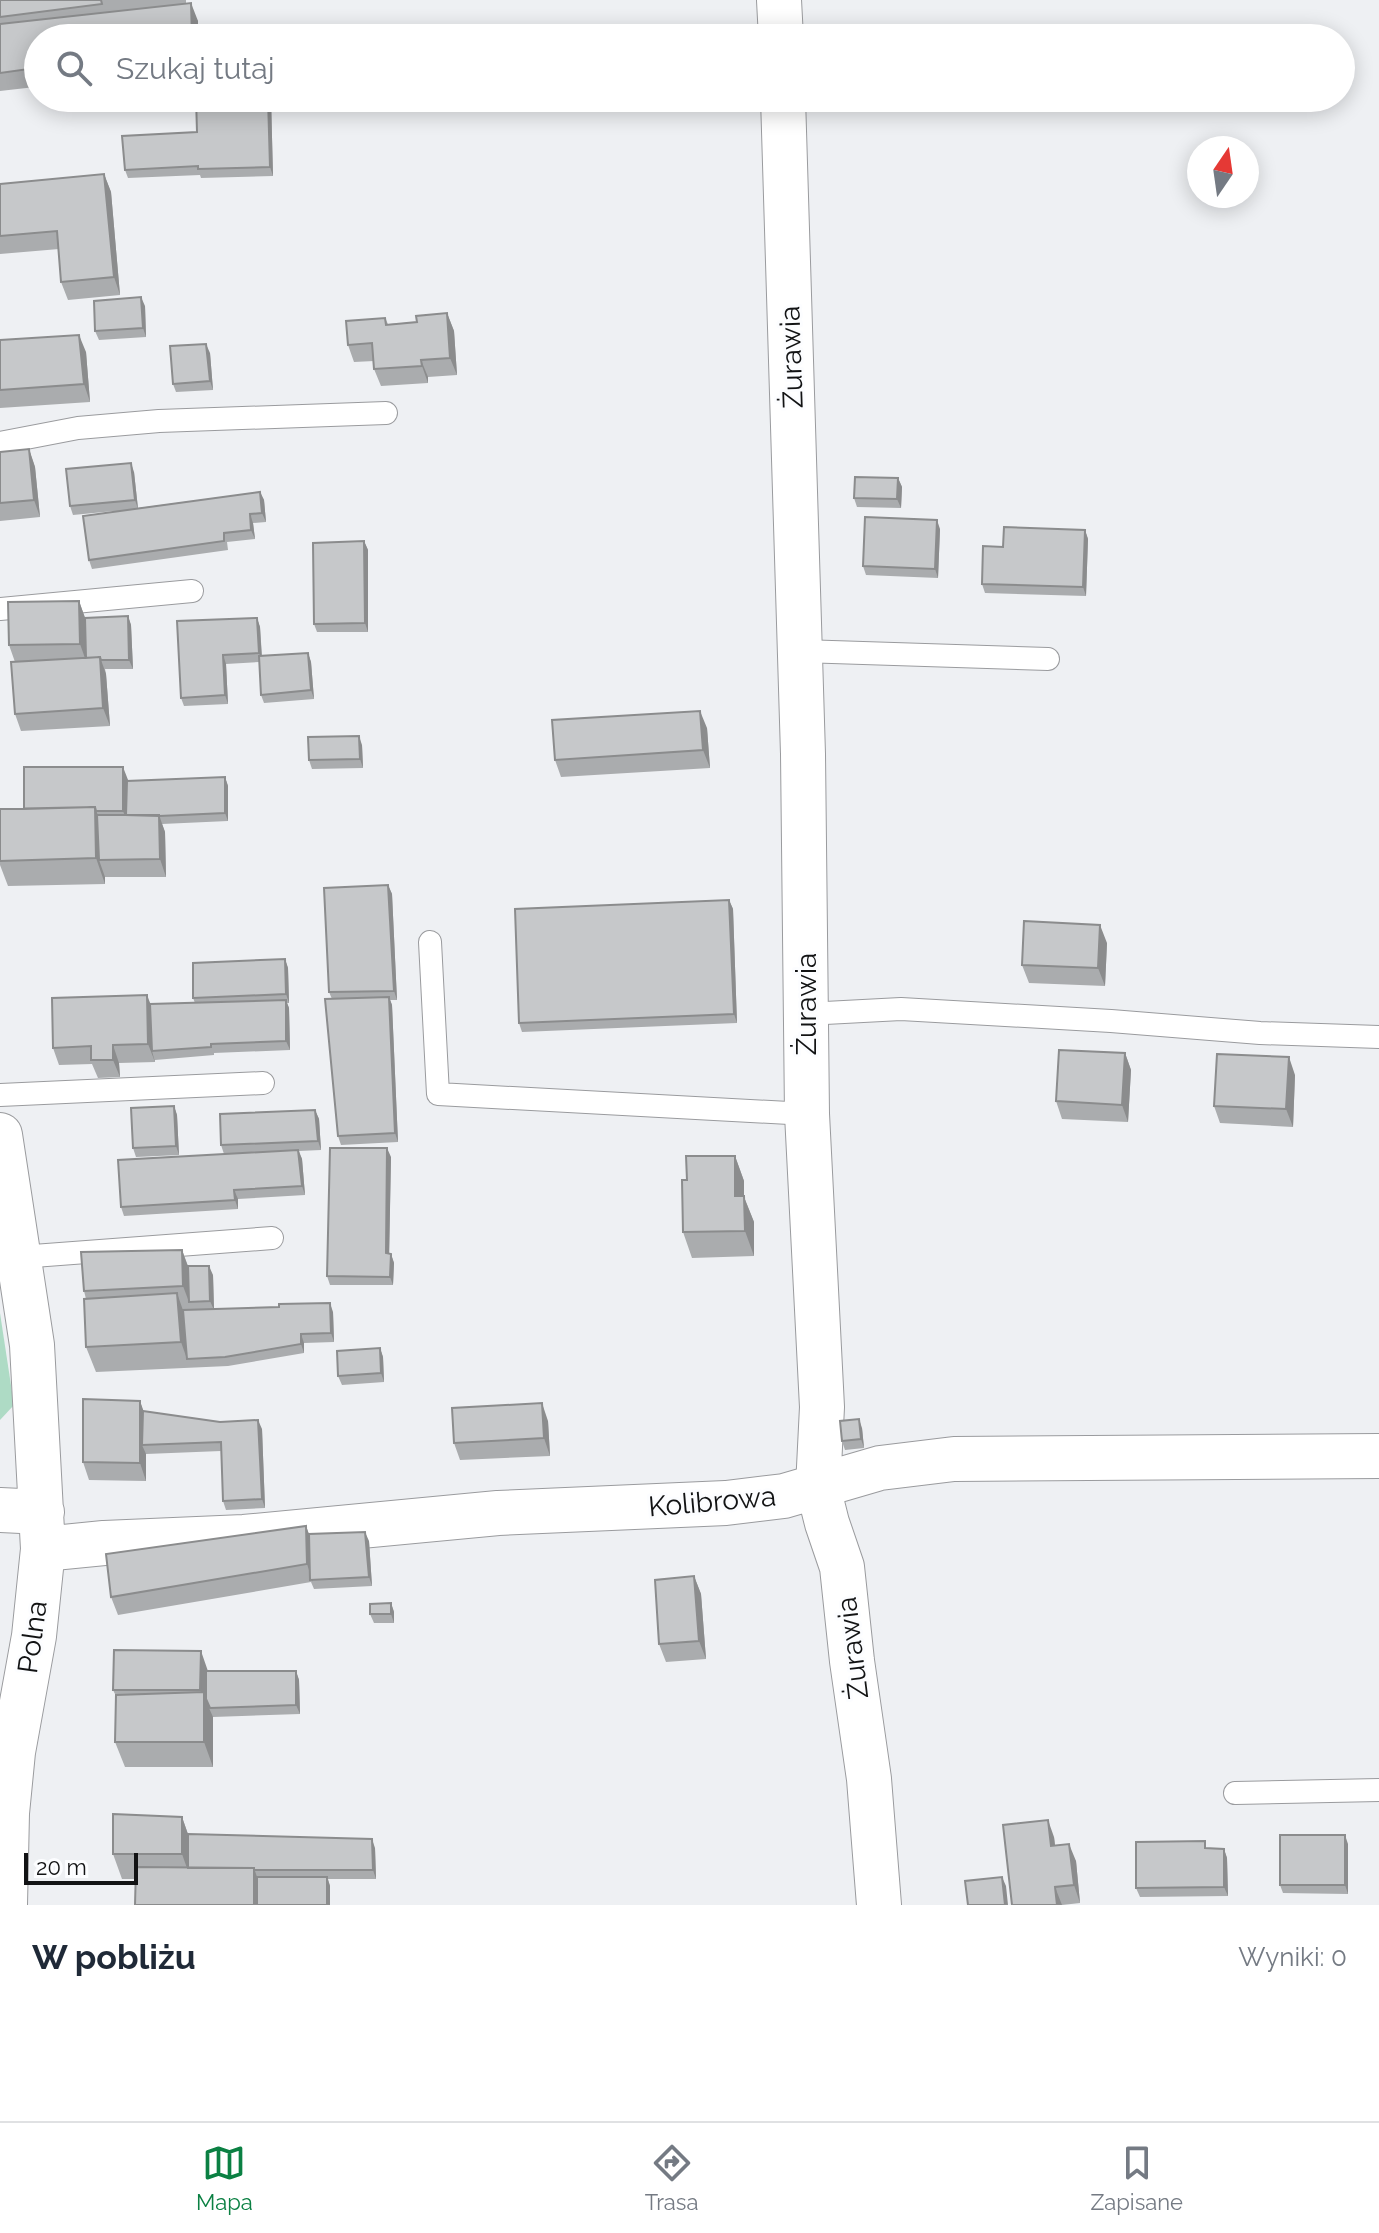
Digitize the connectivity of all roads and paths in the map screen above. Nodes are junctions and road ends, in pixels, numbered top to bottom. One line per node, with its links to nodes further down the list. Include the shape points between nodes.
1 (779, 0): 2 (street)
2 (780, 24)
3 (783, 112): 8 (street, Żurawia)
4 (386, 413): 5 (lane, via 159,421 78,428)
5 (0, 443)
6 (192, 591): 7 (lane)
7 (0, 609)
8 (801, 651): 9 (lane); 11 (street, Żurawia)
9 (1048, 659)
10 (430, 942): 15 (lane, via 438,1094)
11 (806, 1014): 12 (lane, via 901,1009); 15 (street, Żurawia)
12 (1379, 1037)
13 (263, 1083): 14 (lane)
14 (0, 1095)
15 (807, 1114): 20 (street, Żurawia, via 822,1407)
16 (0, 1135): 18 (street, Polna)
17 (272, 1238): 18 (lane)
18 (20, 1257): 21 (street, Polna, via 32,1345)
19 (1379, 1456): 20 (street, Kolibrowa, via 954,1459 880,1468)
20 (818, 1487): 21 (street, Kolibrowa, via 726,1503 498,1513 244,1537 104,1543); 25 (street, Żurawia, via 842,1567)
21 (28, 1524): 24 (street, Polna, via 34,1636 13,1752)
22 (1379, 1790): 23 (lane)
23 (1235, 1793)
24 (5, 1905)
25 (879, 1905)

